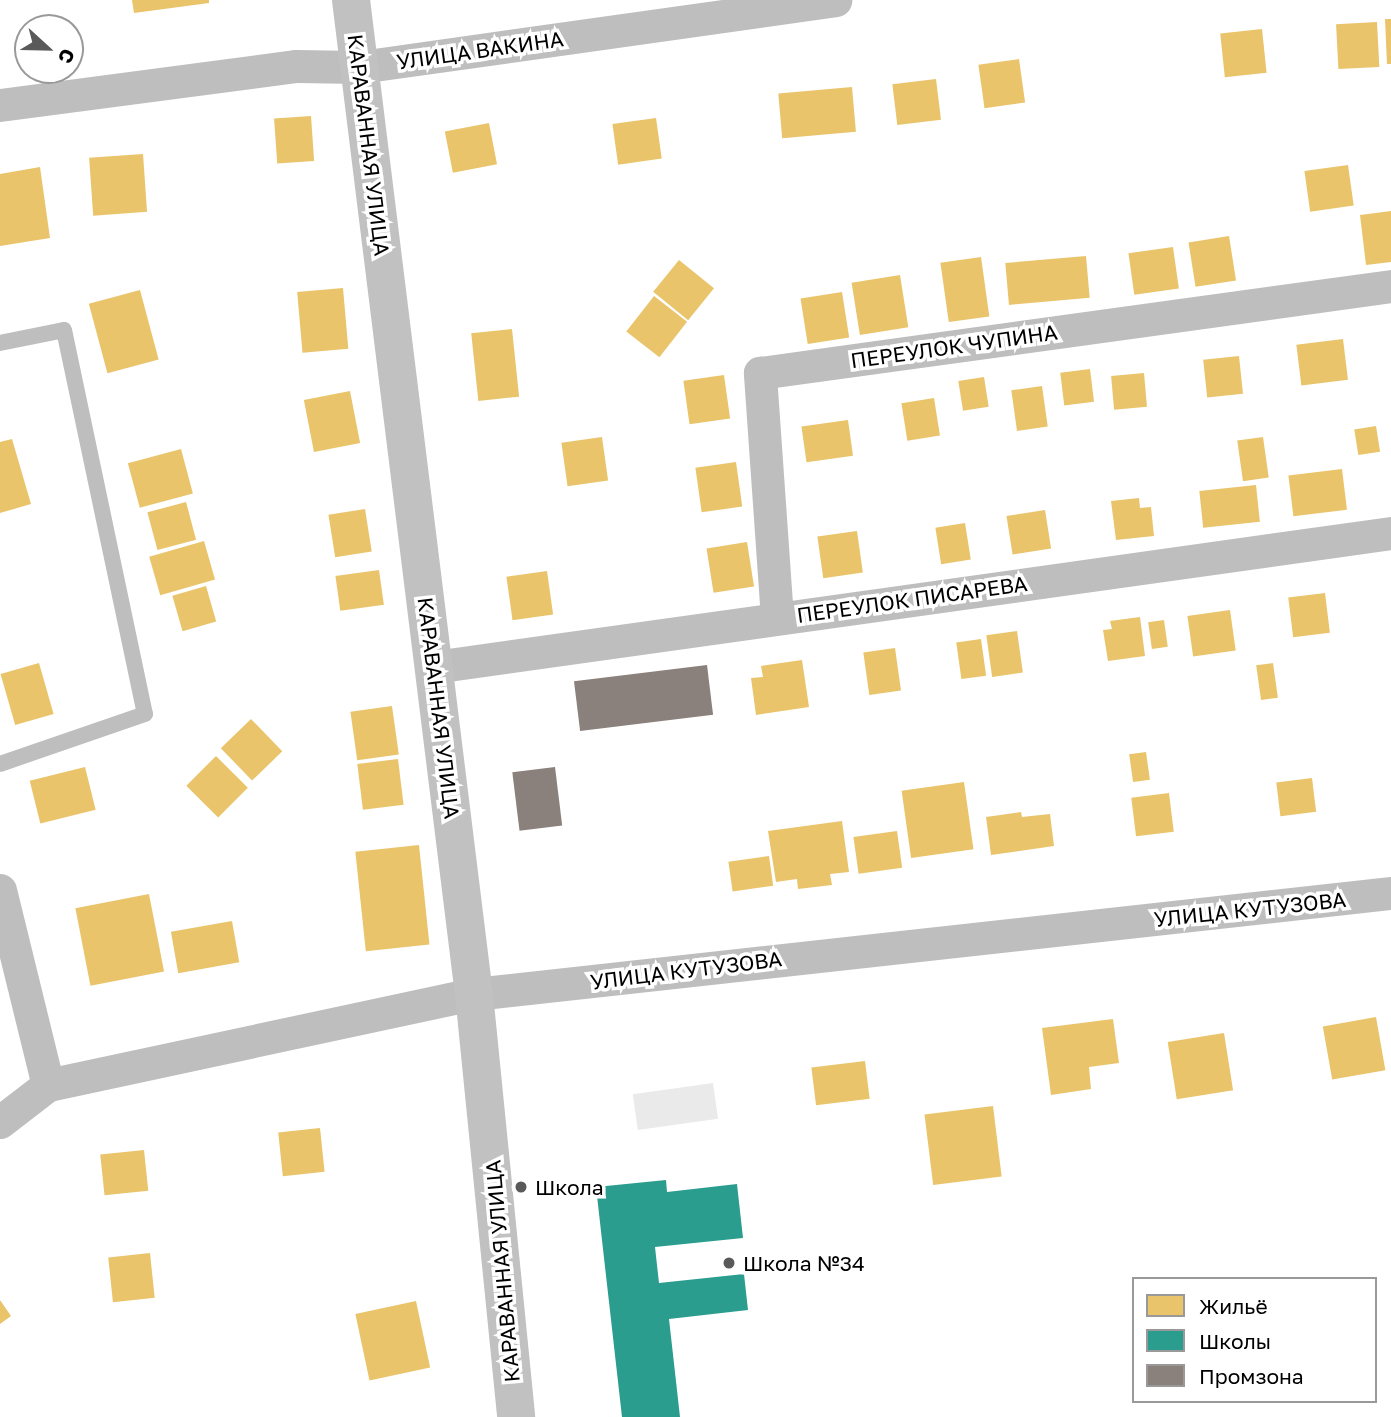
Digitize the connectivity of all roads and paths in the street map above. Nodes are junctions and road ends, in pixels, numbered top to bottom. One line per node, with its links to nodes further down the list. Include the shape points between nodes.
1 (351, 0): 3 (street, КАРАВАННАЯ УЛИЦА)
2 (835, 0): 3 (street, УЛИЦА ВАКИНА)
3 (360, 67): 4 (street, УЛИЦА ВАКИНА, via 296,66); 9 (street, КАРАВАННАЯ УЛИЦА)
4 (0, 105)
5 (1391, 286): 8 (street, ПЕРЕУЛОК ЧУПИНА, via 760,373)
6 (0, 343): 10 (lane, via 64,330 145,713)
7 (1391, 533): 8 (street, ПЕРЕУЛОК ПИСАРЕВА)
8 (777, 618): 9 (street, ПЕРЕУЛОК ПИСАРЕВА)
9 (434, 667): 13 (street, КАРАВАННАЯ УЛИЦА)
10 (0, 764)
11 (0, 890): 14 (street)
12 (1391, 893): 13 (street, УЛИЦА КУТУЗОВА)
13 (474, 994): 14 (street, УЛИЦА КУТУЗОВА); 16 (street, КАРАВАННАЯ УЛИЦА)
14 (48, 1085): 15 (street, УЛИЦА КУТУЗОВА)
15 (0, 1122)
16 (516, 1417)

